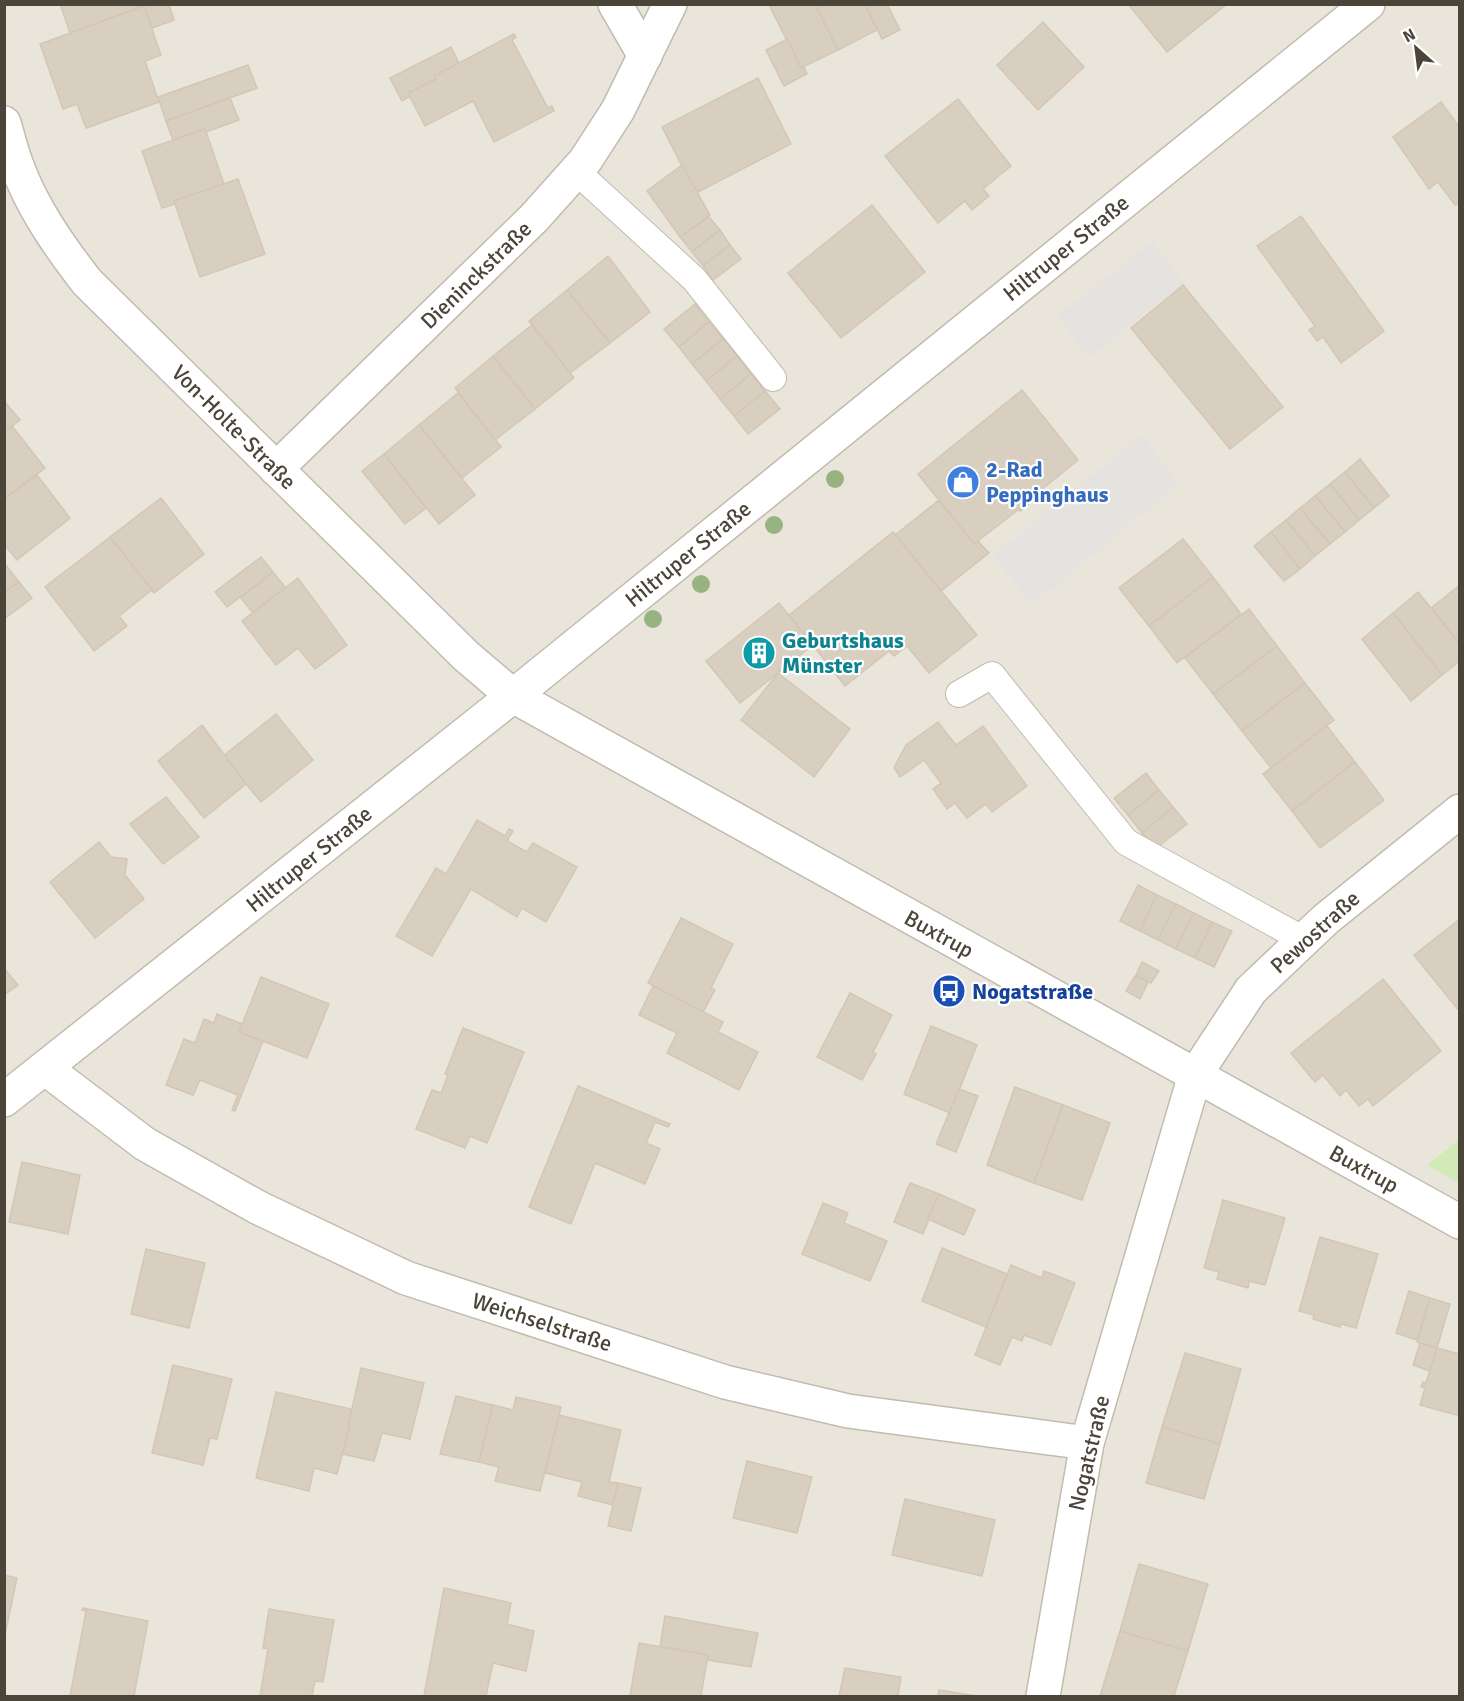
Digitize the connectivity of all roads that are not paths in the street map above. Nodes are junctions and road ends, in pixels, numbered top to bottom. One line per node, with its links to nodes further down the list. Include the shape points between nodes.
1 (615, 4): 4 (street)
2 (670, 4): 4 (street, Dieninckstraße)
3 (1368, 4): 11 (street, Hiltruper Straße)
4 (645, 56): 6 (street, Dieninckstraße, via 618,110)
5 (4, 123): 7 (street, Von-Holte-Straße, via 16,163)
6 (576, 171): 8 (lane, via 694,279); 9 (street, Dieninckstraße, via 534,218)
7 (17, 200): 9 (street, Von-Holte-Straße, via 50,231 87,282)
8 (773, 378)
9 (276, 470): 11 (street, Von-Holte-Straße, via 466,656)
10 (959, 694): 13 (lane, via 992,675 1126,843)
11 (513, 696): 14 (street, Hiltruper Straße); 15 (street, Buxtrup)
12 (1460, 812): 13 (street, Pewostraße)
13 (1304, 940): 15 (street, Pewostraße, via 1251,990)
14 (46, 1069): 16 (street, Hiltruper Straße); 18 (street, Weichselstraße, via 145,1144 259,1208 406,1278 736,1385 848,1411)
15 (1195, 1075): 17 (street, Buxtrup); 18 (street, Nogatstraße)
16 (4, 1100)
17 (1460, 1222)
18 (1088, 1443): 19 (street, Nogatstraße)
19 (1043, 1696)

